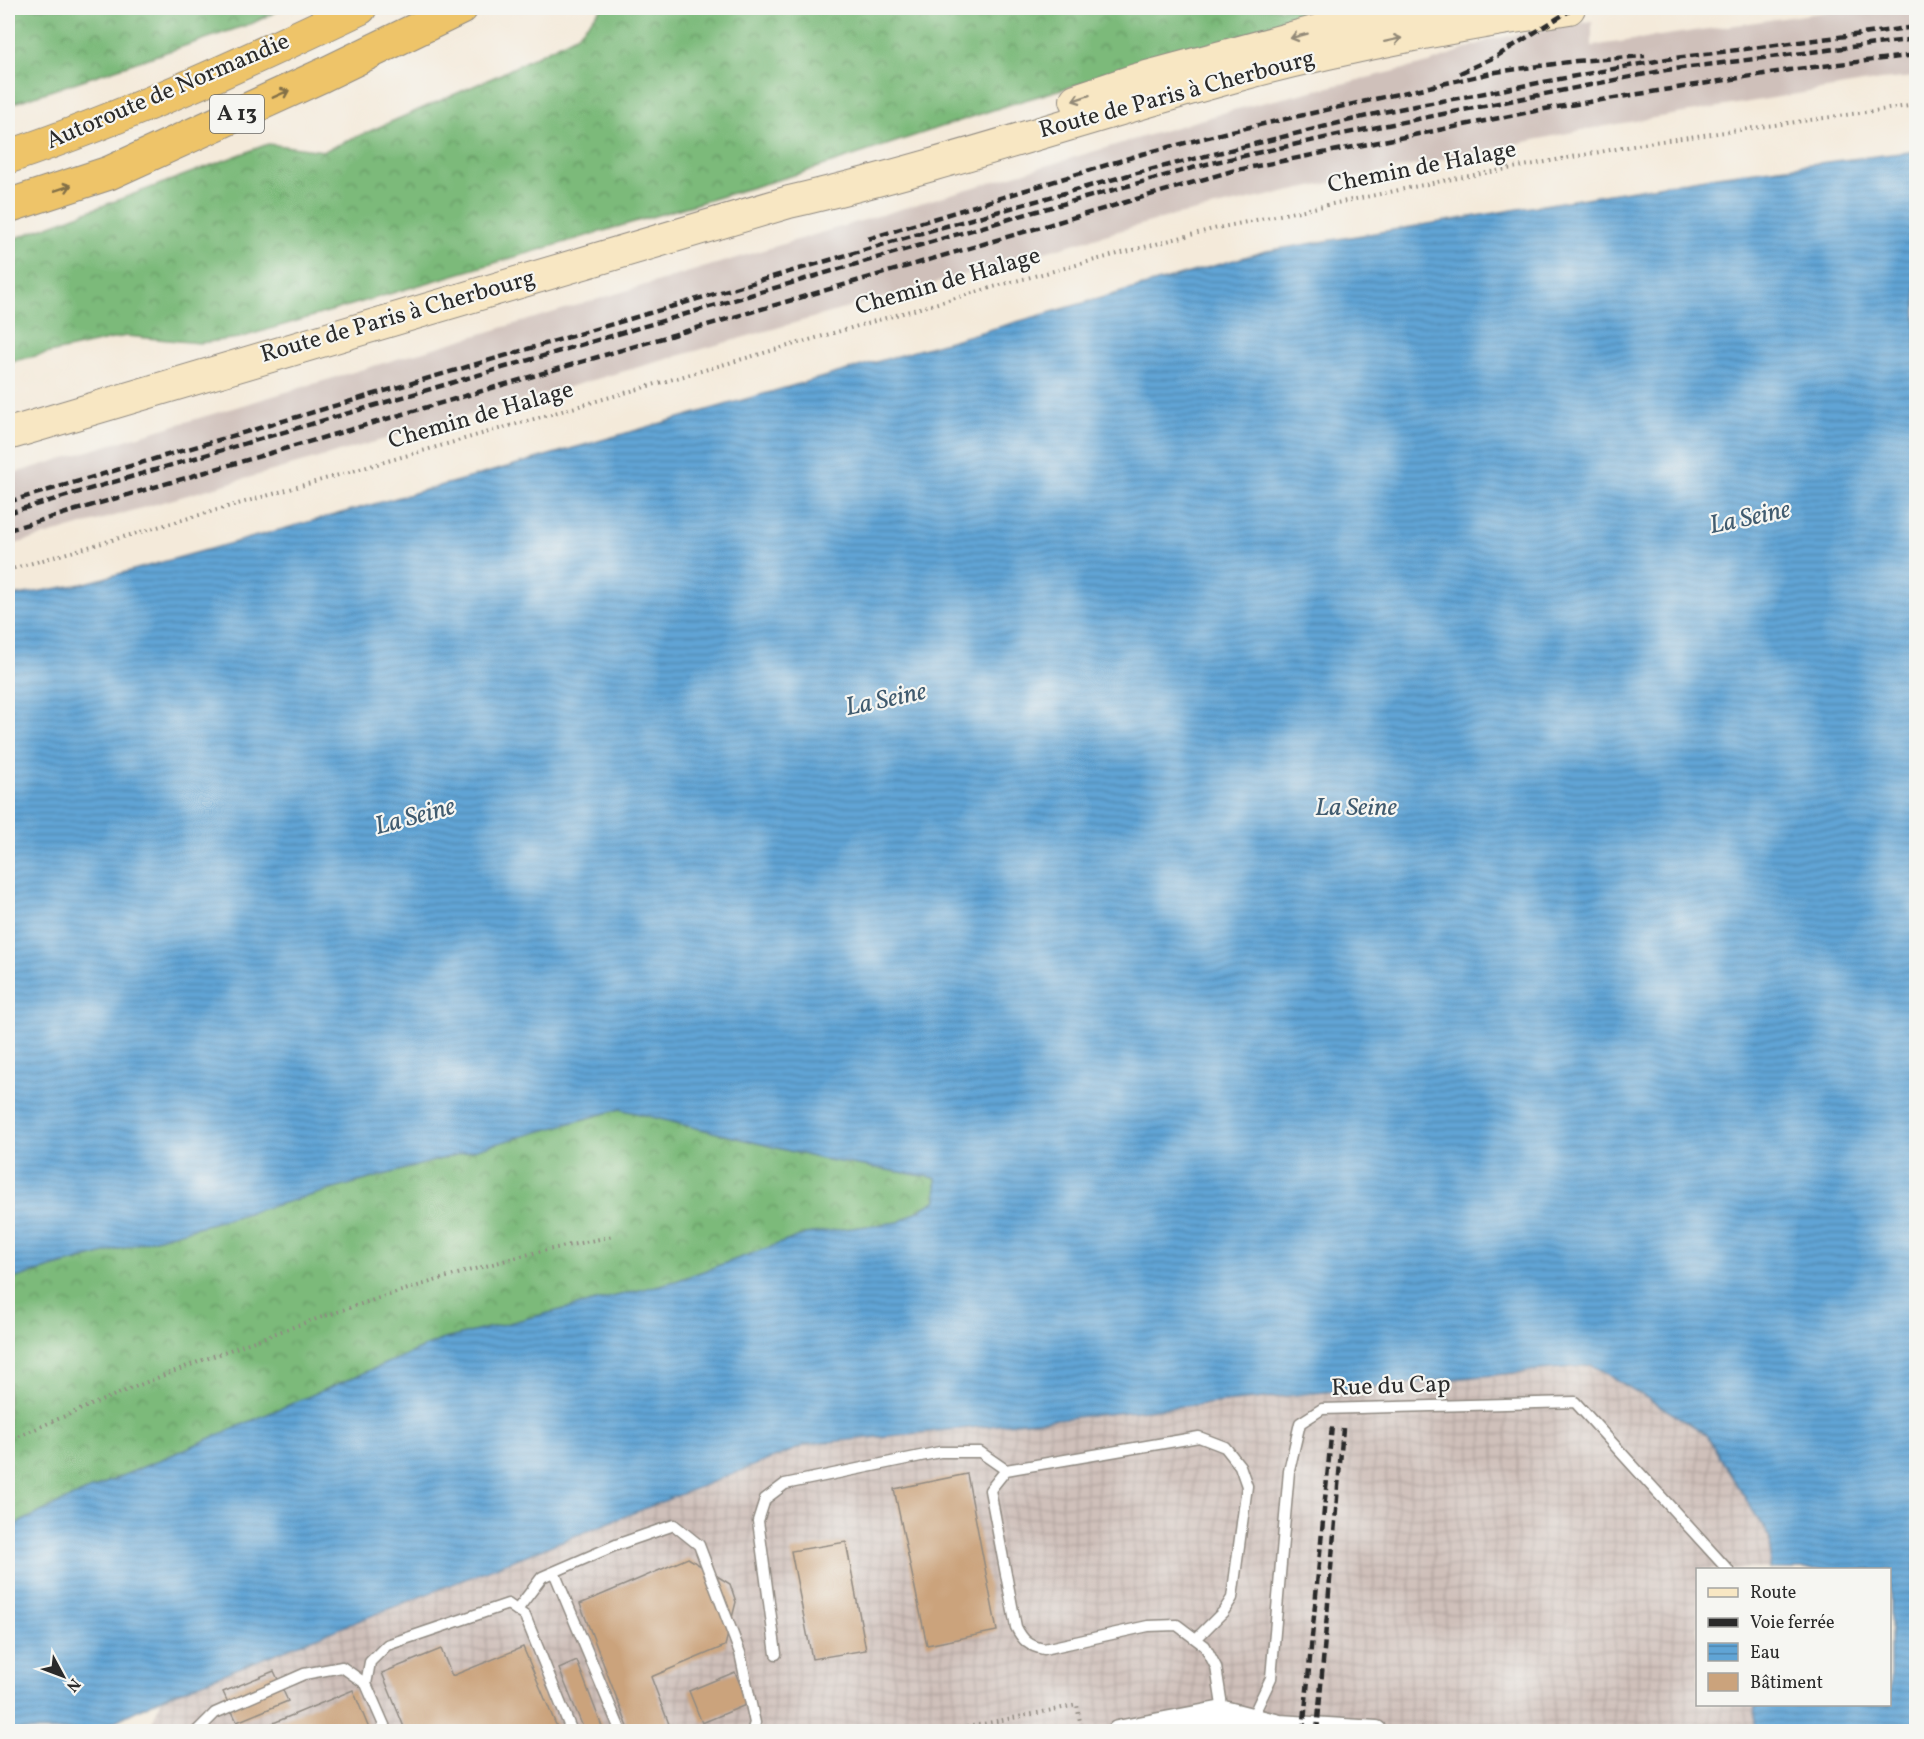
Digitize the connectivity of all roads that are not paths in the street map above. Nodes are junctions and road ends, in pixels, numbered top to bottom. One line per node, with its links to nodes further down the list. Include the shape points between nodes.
1 (360, 8): 6 (highway, Autoroute de Normandie / A 13, via 81,132)
2 (460, 8): 7 (highway, Autoroute de Normandie / A 13, one-way to 2, via 109,173)
3 (1438, 8): 5 (main road, Route de Paris à Cherbourg)
4 (1563, 8): 5 (main road, Route de Paris à Cherbourg, one-way to 4, via 1462,25)
5 (1345, 23): 8 (main road, Route de Paris à Cherbourg, via 1136,80 941,145 789,202)
6 (8, 157)
7 (8, 206)
8 (8, 434)
9 (1006, 1470): 13 (lane, via 990,1490 1016,1627 1022,1638 1044,1650 1148,1626 1177,1626); 13 (lane, via 1199,1437 1225,1447 1240,1466 1246,1486 1232,1598); 14 (lane, via 980,1452 940,1452 785,1484 765,1499 758,1521)
10 (1727, 1568): 17 (lane, Rue du Cap, via 1575,1402 1322,1409 1300,1423 1289,1471 1270,1678)
11 (554, 1572): 12 (lane, via 542,1577); 21 (lane); 22 (lane, via 616,1545 674,1526 699,1545 740,1653 755,1723)
12 (517, 1610): 15 (lane, via 508,1604 387,1645 370,1662); 20 (lane, via 525,1617)
13 (1196, 1639): 16 (lane, via 1216,1667)
14 (776, 1654)
15 (366, 1684): 18 (lane, via 342,1667 304,1674 215,1713); 19 (lane)
16 (1223, 1712): 17 (street); 23 (street)
17 (1252, 1726): 24 (street)
18 (196, 1731)
19 (387, 1731)
20 (572, 1731)
21 (621, 1731)
22 (752, 1731)
23 (1118, 1731)
24 (1376, 1731)

